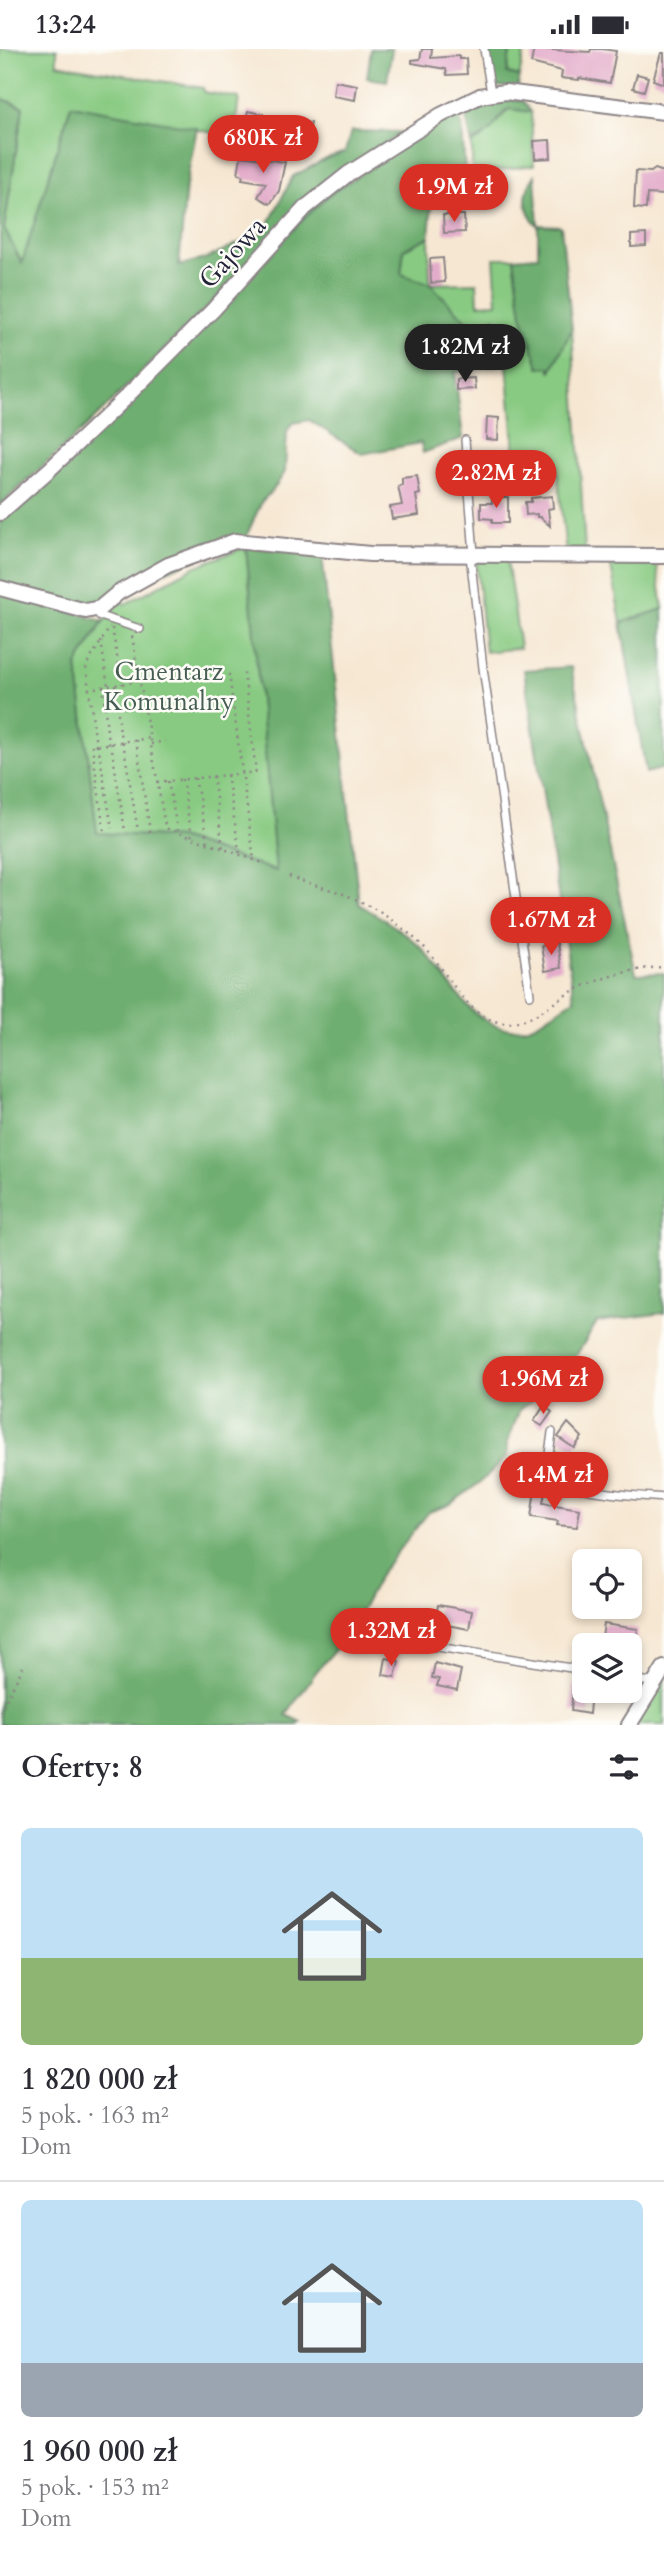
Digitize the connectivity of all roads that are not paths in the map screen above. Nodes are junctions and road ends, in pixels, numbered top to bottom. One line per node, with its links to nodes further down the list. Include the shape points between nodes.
1 (484, 49): 2 (lane)
2 (491, 93): 3 (street, Gajowa); 5 (street, Gajowa, via 441,115 348,174 305,208 137,387)
3 (664, 112)
4 (465, 440): 6 (lane)
5 (0, 513)
6 (472, 555): 7 (street); 9 (street, via 370,554 235,541 168,565); 11 (lane, via 483,668)
7 (664, 556)
8 (0, 588): 9 (street, via 86,611)
9 (102, 606): 10 (lane, via 97,615)
10 (140, 629)
11 (530, 995)
12 (552, 1432): 13 (lane, via 549,1460 557,1482)
13 (664, 1498)
14 (418, 1644): 15 (lane)
15 (572, 1668)
16 (664, 1668): 18 (street)
17 (642, 1680): 18 (lane)
18 (654, 1683): 19 (street)
19 (629, 1725)

